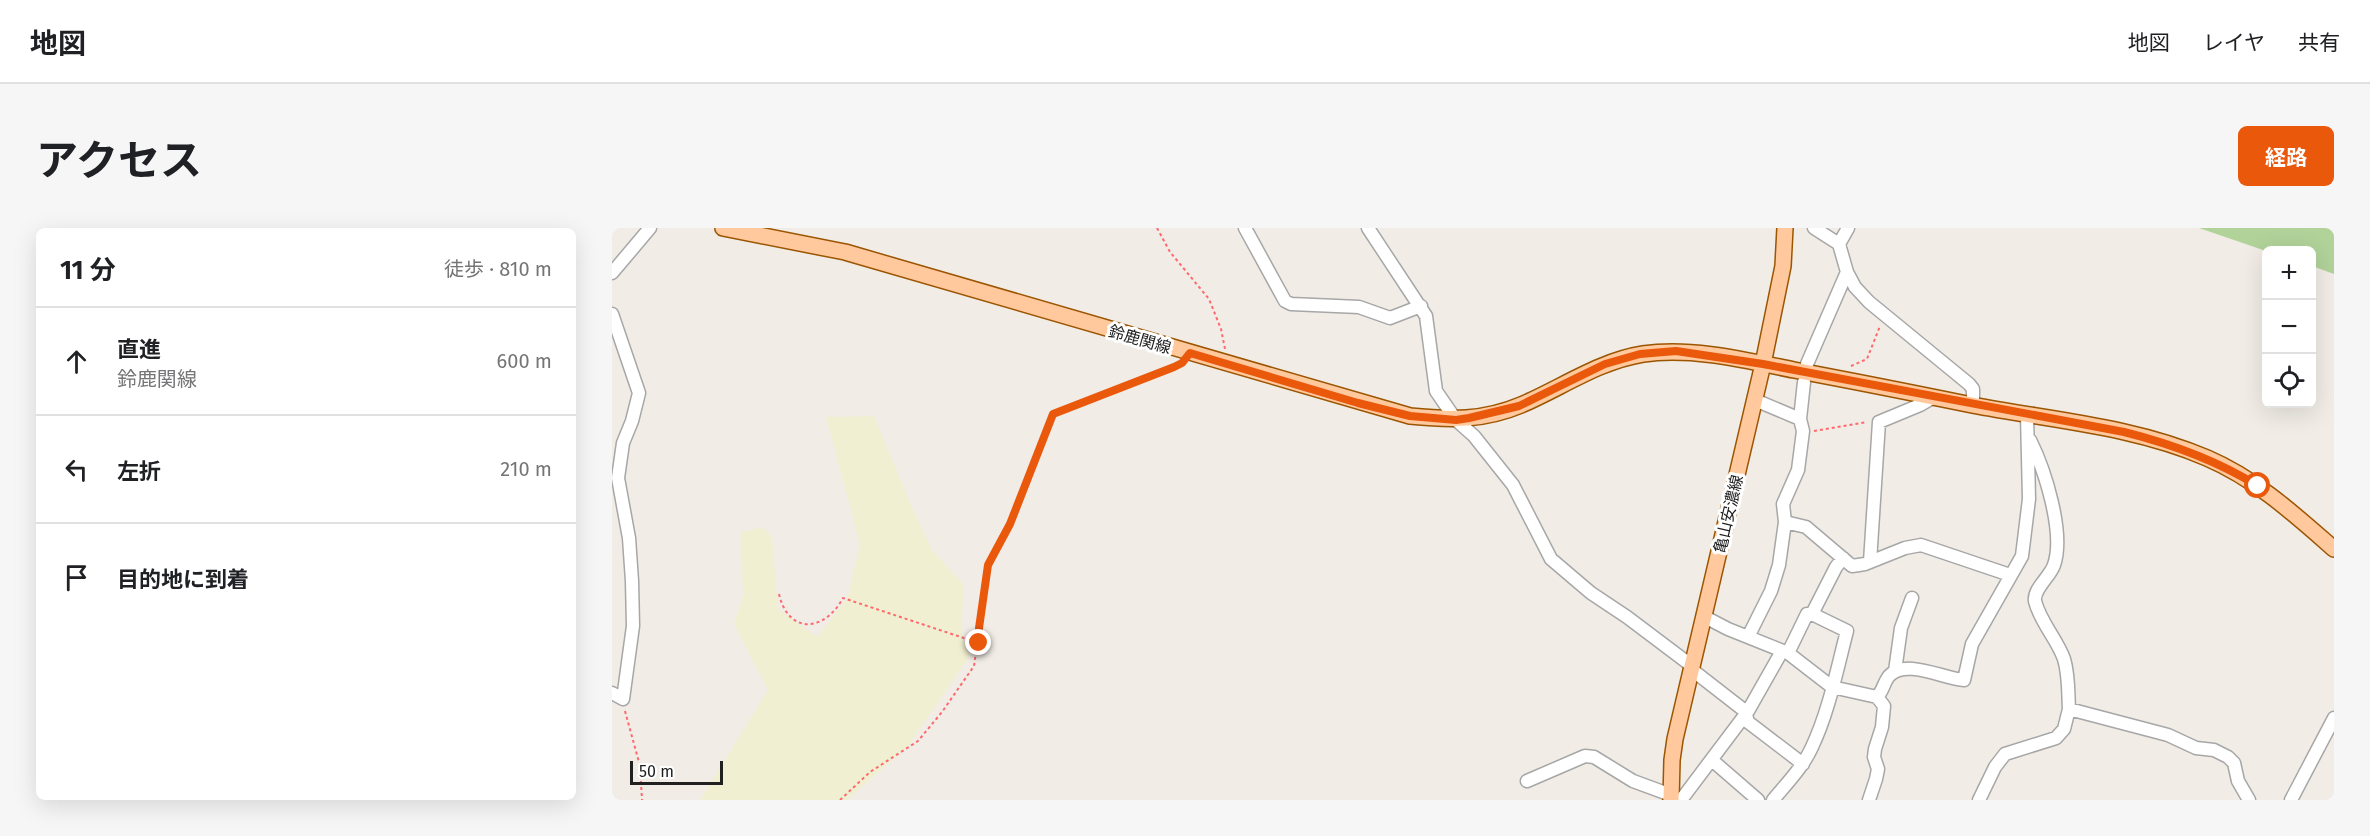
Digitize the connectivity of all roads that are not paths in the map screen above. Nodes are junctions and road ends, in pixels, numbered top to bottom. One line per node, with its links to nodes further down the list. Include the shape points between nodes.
1 (650, 228): 10 (street)
2 (723, 228): 20 (main road, 鈴鹿関線, via 845,252 1410,416)
3 (1245, 228): 11 (street, via 1285,301 1291,304 1359,307 1390,318)
4 (1368, 228): 11 (street)
5 (1785, 228): 13 (main road, 亀山安濃線, via 1783,267)
6 (1814, 228): 8 (street)
7 (1848, 228): 8 (street)
8 (1839, 244): 9 (street)
9 (1847, 272): 14 (street); 18 (street, via 1855,287 1884,315 1969,384)
10 (612, 273)
11 (1420, 306): 20 (street, via 1426,316 1436,391)
12 (612, 314): 36 (street, via 639,393 621,450 618,478 629,538 633,626 627,680)
13 (1763, 364): 16 (main road, 鈴鹿関線); 17 (main road, 亀山安濃線); 20 (main road, 鈴鹿関線, via 1676,351 1640,354 1605,364 1519,406)
14 (1808, 364)
15 (1804, 382): 21 (street)
16 (1934, 397): 18 (main road, 鈴鹿関線); 26 (street, via 1879,422)
17 (1755, 400): 21 (street); 30 (main road, 亀山安濃線)
18 (1973, 405): 19 (main road, 鈴鹿関線)
19 (2027, 415): 22 (street); 24 (main road, 鈴鹿関線, via 2141,436 2207,458 2279,501)
20 (1456, 420): 33 (street, via 1513,485 1551,559)
21 (1801, 425): 23 (street, via 1798,470 1783,504)
22 (2028, 437): 27 (street, via 2026,534 2022,556); 38 (street, via 2043,471 2056,531 2056,558 2035,599 2063,659)
23 (1785, 522): 25 (street, via 1806,527); 31 (street, via 1771,591)
24 (2334, 549)
25 (1843, 558): 26 (street, via 1852,566); 29 (street)
26 (1870, 562): 27 (street, via 1921,545)
27 (2010, 575): 34 (street, via 1972,644 1964,680 1917,669)
28 (1912, 598): 34 (street, via 1901,628)
29 (1812, 614): 32 (street, via 1807,614); 35 (street, via 1847,631)
30 (1703, 616): 31 (street); 33 (main road, 亀山安濃線)
31 (1748, 637): 32 (street)
32 (1785, 652): 35 (street); 39 (street)
33 (1692, 668): 39 (street); 44 (main road, 亀山安濃線, via 1675,739)
34 (1895, 671): 37 (street)
35 (1832, 687): 37 (street); 42 (street)
36 (617, 696)
37 (1878, 697): 47 (street, via 1884,706 1874,757 1878,769)
38 (2069, 710): 48 (street, via 2064,729 2056,738 2005,754); 49 (street, via 2168,735 2229,757)
39 (1746, 714): 41 (street); 42 (street, via 1748,722)
40 (2334, 718): 50 (street)
41 (1713, 760): 44 (street); 45 (street)
42 (1803, 764): 46 (street)
43 (1527, 781): 44 (street, via 1585,756 1594,757 1633,781)
44 (1674, 798)
45 (1758, 800)
46 (1773, 800)
47 (1869, 800)
48 (1979, 800)
49 (2249, 800)
50 (2291, 800)

